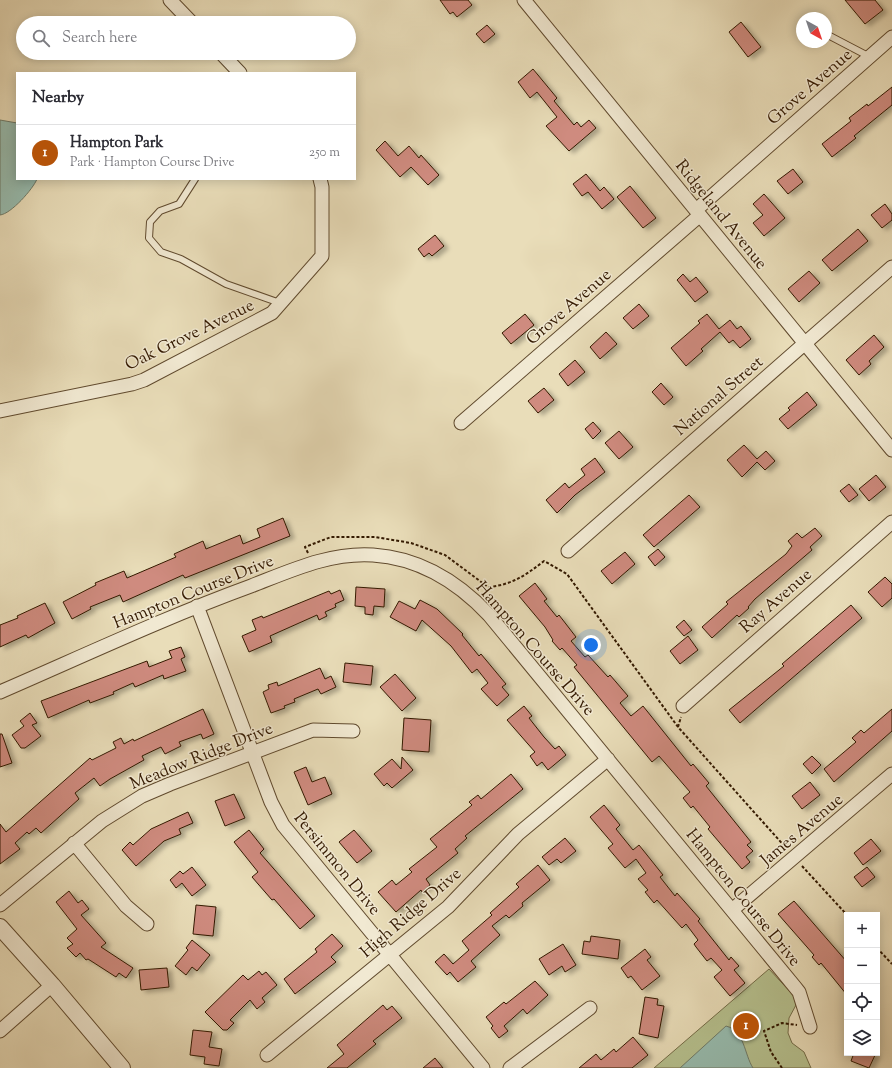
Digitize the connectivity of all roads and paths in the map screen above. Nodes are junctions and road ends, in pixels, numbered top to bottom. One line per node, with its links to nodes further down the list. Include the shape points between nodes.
1 (170, 0): 3 (street)
2 (524, 0): 11 (street, Ridgeland Avenue)
3 (185, 16)
4 (832, 37): 6 (lane)
5 (892, 37): 6 (street, Grove Avenue)
6 (870, 57): 11 (street, Grove Avenue)
7 (228, 60): 8 (street)
8 (239, 72)
9 (194, 180): 13 (lane, via 179,204 160,211 150,222 150,238 161,252 181,259 226,284)
10 (320, 180): 13 (street, Oak Grove Avenue, via 322,256)
11 (697, 213): 14 (street, Ridgeland Avenue); 16 (street, Grove Avenue)
12 (892, 267): 14 (street, National Street)
13 (280, 303): 15 (street, Oak Grove Avenue, via 272,313 144,380)
14 (804, 343): 17 (street, Ridgeland Avenue); 19 (street, National Street)
15 (0, 411)
16 (461, 423)
17 (892, 450)
18 (892, 522): 23 (street, Ray Avenue)
19 (568, 551)
20 (312, 563): 21 (street, Hampton Course Drive); 26 (street, Hampton Course Drive, via 347,556 373,555 424,567 457,585 489,615); 29 (path, via 306,547 331,537 375,537 411,543 445,555 488,587 522,578 544,561 567,574 678,727)
21 (197, 606): 22 (street, Hampton Course Drive); 25 (street, Persimmon Drive)
22 (0, 692)
23 (683, 706)
24 (353, 731): 25 (street, Meadow Ridge Drive, via 313,730)
25 (254, 752): 28 (street, Meadow Ridge Drive, via 142,796 114,812); 36 (street, Persimmon Drive, via 271,802 283,825)
26 (608, 759): 31 (street, Hampton Course Drive); 36 (street, High Ridge Drive, via 518,834 448,907)
27 (892, 774): 29 (street, James Avenue)
28 (74, 843): 30 (street, Meadow Ridge Drive); 33 (street, via 126,906)
29 (795, 858): 31 (street, James Avenue); 32 (path)
30 (0, 905)
31 (732, 910): 40 (street, Hampton Course Drive, via 799,992)
32 (844, 912)
33 (147, 924)
34 (0, 927): 38 (street)
35 (880, 951): 37 (path)
36 (390, 955): 42 (street, High Ridge Drive); 44 (street, Persimmon Drive)
37 (892, 964)
38 (52, 985): 41 (street); 43 (street)
39 (590, 1008): 45 (street)
40 (810, 1027): 46 (path, via 782,1023 764,1031)
41 (0, 1031)
42 (267, 1055)
43 (122, 1068)
44 (483, 1068)
45 (510, 1068)
46 (782, 1068)

